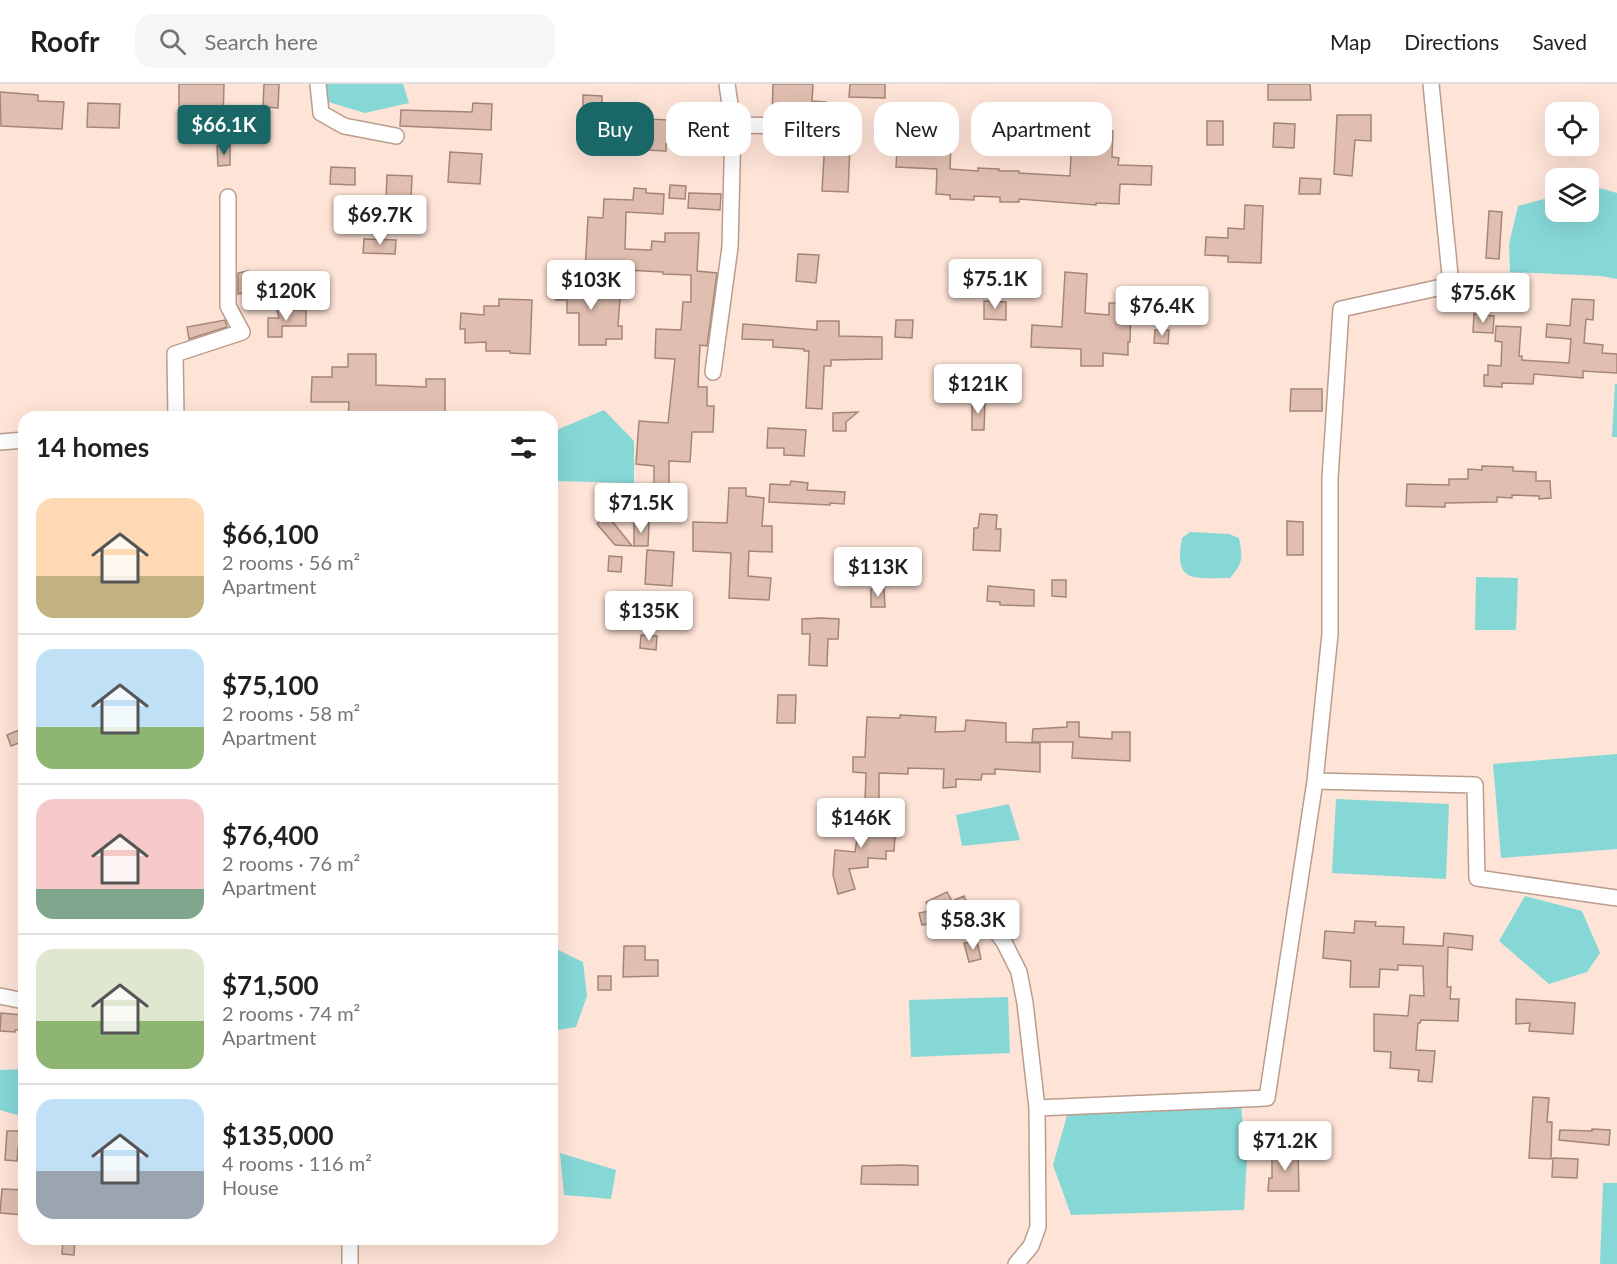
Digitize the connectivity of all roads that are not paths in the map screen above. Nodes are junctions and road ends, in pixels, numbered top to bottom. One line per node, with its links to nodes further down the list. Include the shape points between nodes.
1 (318, 84): 5 (street, via 321,113 344,126)
2 (727, 84): 4 (street)
3 (1431, 84): 12 (street, via 1451,285 1341,309 1330,478 1330,634)
4 (730, 102)
5 (396, 136)
6 (732, 156): 8 (street, via 730,247)
7 (228, 197): 9 (street, via 228,306 242,332 175,354)
8 (713, 372)
9 (176, 411)
10 (18, 440): 11 (street)
11 (0, 442)
12 (1315, 781): 13 (street, via 1475,785 1477,878); 17 (street, via 1267,1098)
13 (1617, 898)
14 (984, 915): 17 (street, via 1019,972)
15 (0, 996): 16 (street)
16 (18, 1000)
17 (1037, 1108): 20 (street, via 1038,1227 1031,1246)
18 (350, 1245): 19 (street)
19 (350, 1264)
20 (1016, 1264)

